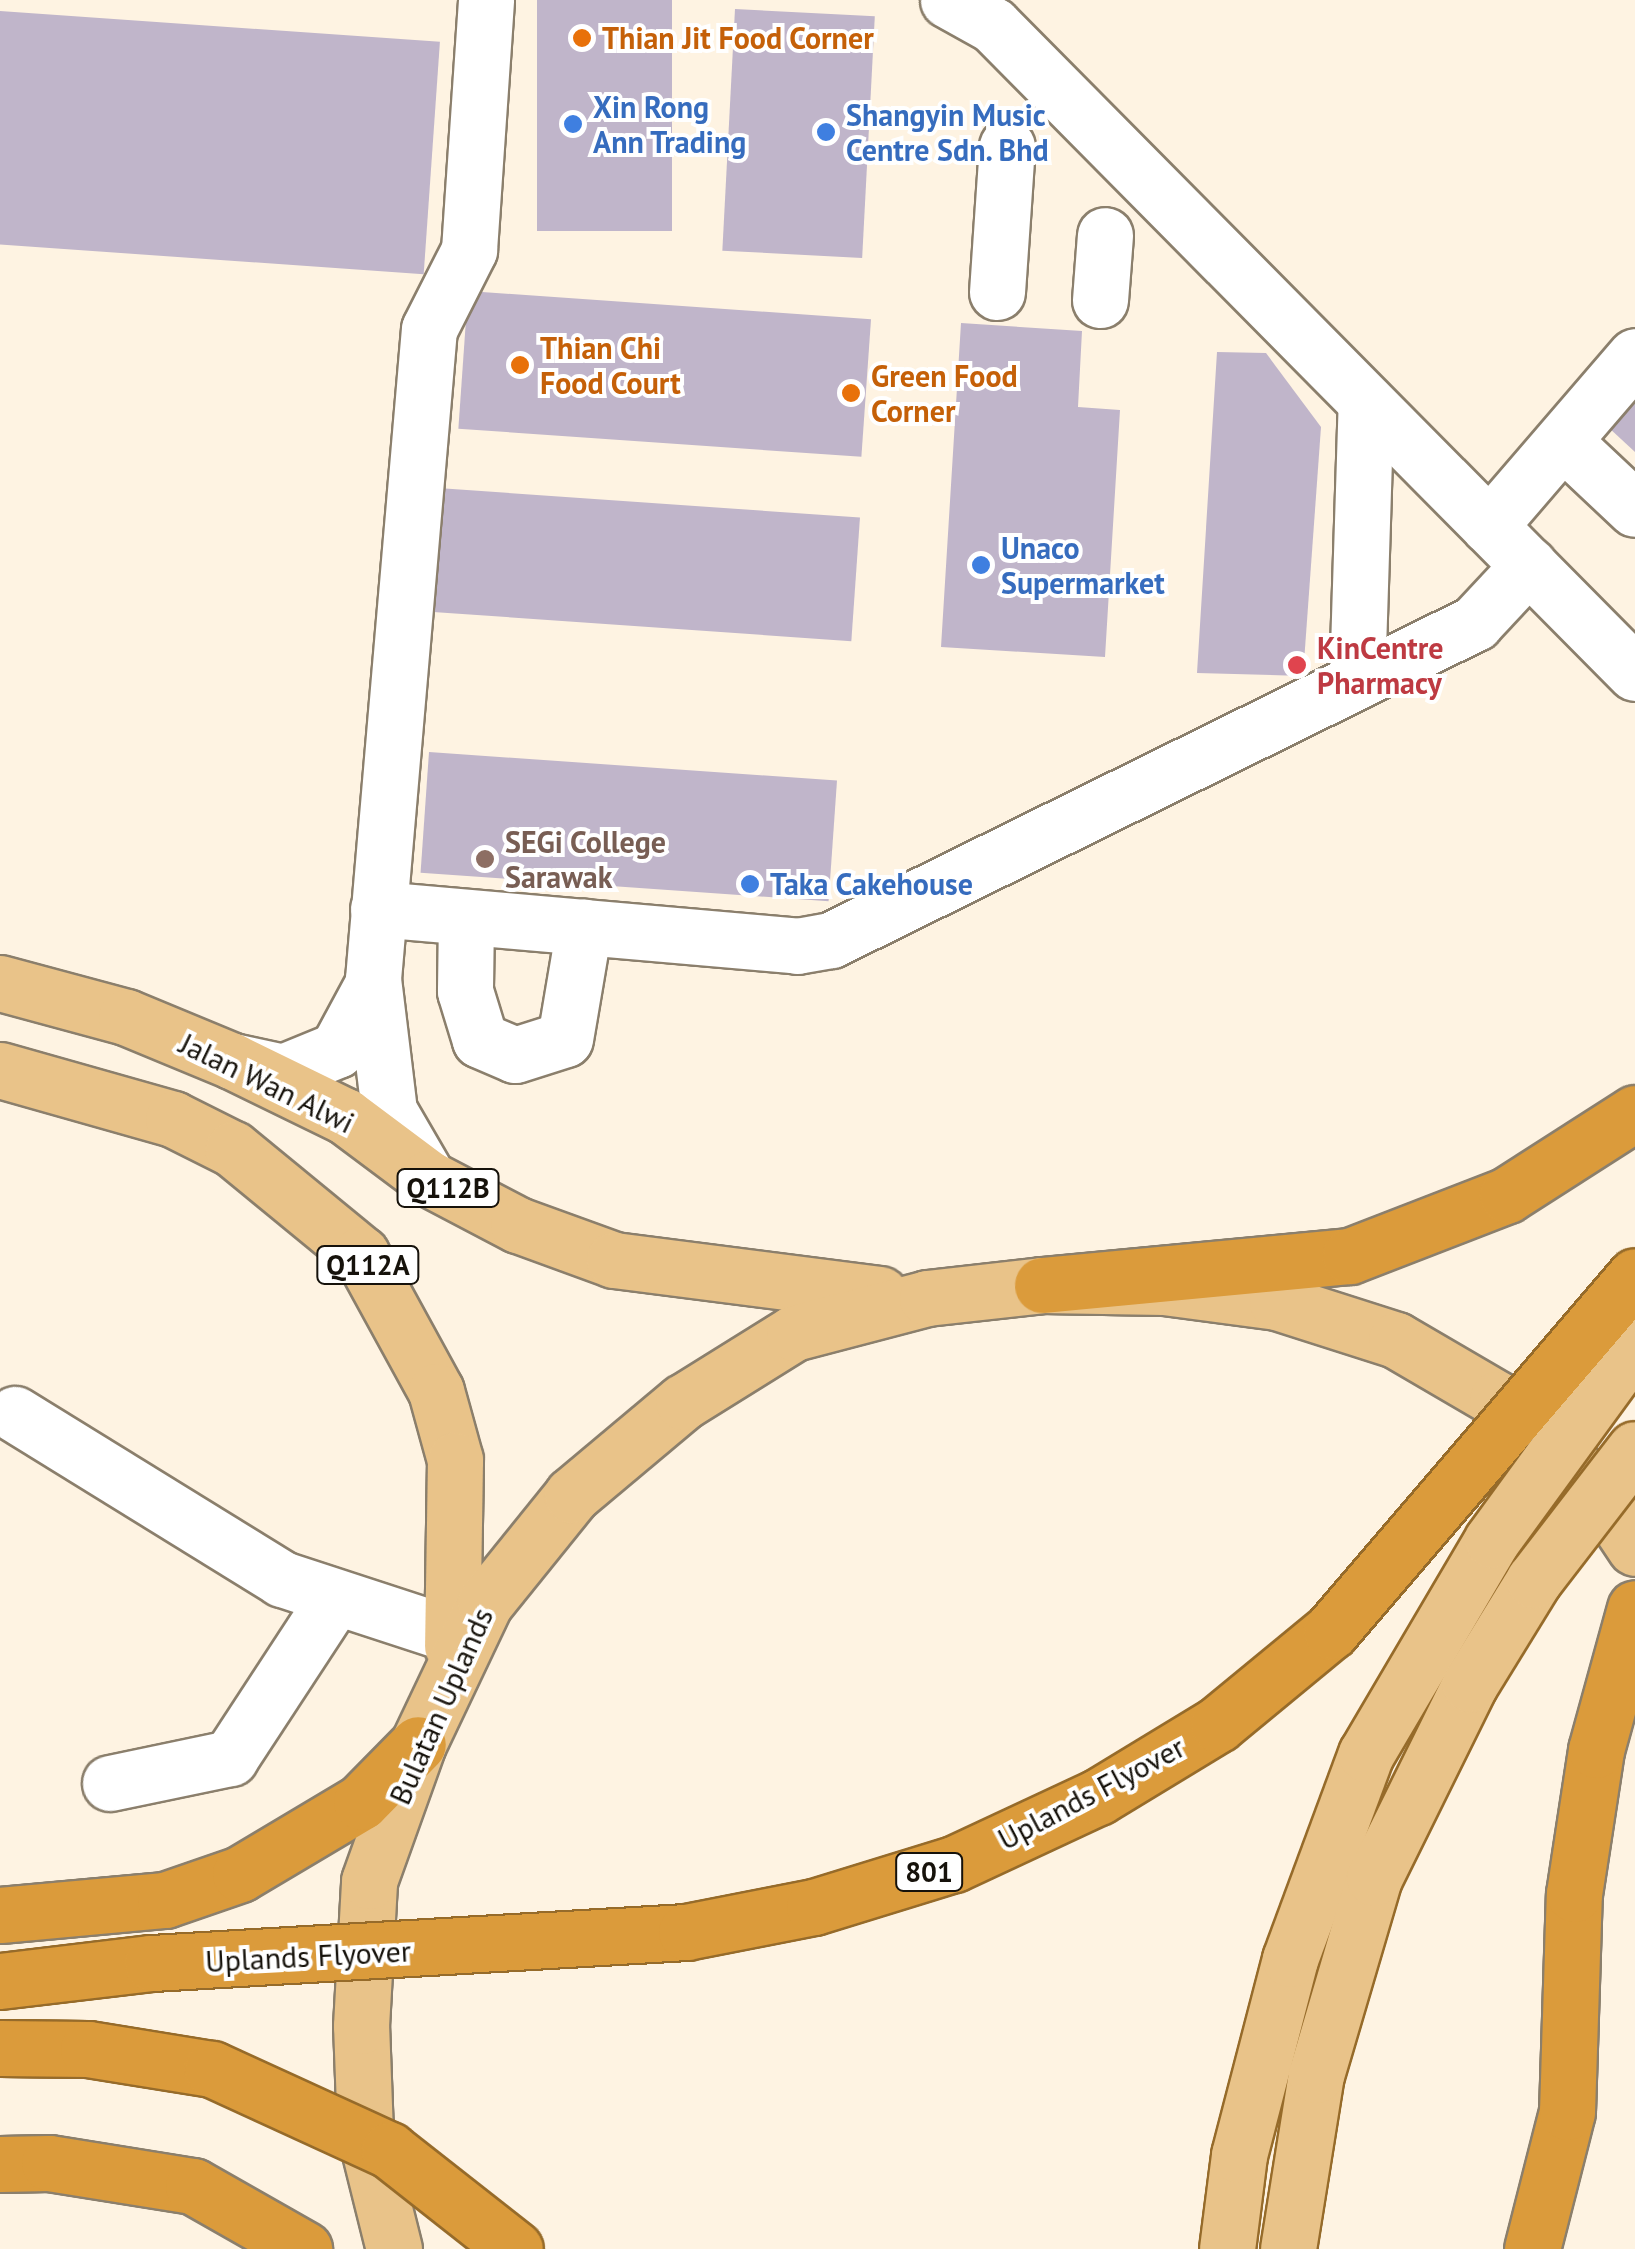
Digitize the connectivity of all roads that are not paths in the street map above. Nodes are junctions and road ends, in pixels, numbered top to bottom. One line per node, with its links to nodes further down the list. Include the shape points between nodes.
1 (486, 0): 15 (street, via 469,250 428,329)
2 (948, 0): 8 (street, via 992,24)
3 (1006, 146): 5 (street)
4 (1105, 235): 6 (street)
5 (997, 292)
6 (1100, 300)
7 (1635, 356): 9 (street)
8 (1366, 402): 11 (street); 14 (street)
9 (1567, 445): 10 (street); 11 (street)
10 (1635, 509)
11 (1489, 526): 12 (street)
12 (1529, 564): 13 (street); 14 (street, via 1475,623)
13 (1635, 673)
14 (1357, 681): 17 (street, via 831,940 797,946)
15 (378, 910): 16 (street); 18 (street)
16 (466, 917): 17 (street); 17 (street, via 465,991 480,1040 515,1055 565,1039)
17 (584, 928)
18 (373, 979): 20 (street, via 361,1018 337,1050 283,1072); 23 (street, via 389,1111)
19 (0, 983): 20 (main road, Jalan Wan Alwi / Q112B, via 126,1017)
20 (232, 1062): 23 (main road, Jalan Wan Alwi / Q112B, via 345,1116)
21 (0, 1070): 33 (main road, Q112A, via 173,1119 232,1149 361,1254 436,1391 455,1460)
22 (1635, 1112): 25 (highway, via 1507,1195 1350,1256)
23 (428, 1178): 26 (main road, Jalan Wan Alwi / Q112B, via 614,1260)
24 (1635, 1276): 37 (highway, Uplands Flyover / 801, bridge, via 1332,1632 1203,1733 1098,1797 954,1864 814,1907 686,1932 152,1963)
25 (1042, 1284): 26 (main road, Bulatan Uplands); 30 (main road, Bulatan Uplands, via 1164,1287 1277,1302 1396,1340 1497,1399 1592,1482)
26 (928, 1298): 33 (main road, Bulatan Uplands, via 794,1333 683,1402 572,1496)
27 (1635, 1344): 43 (main road, bridge, via 1492,1540 1366,1754 1290,1960 1239,2155)
28 (14, 1414): 31 (street)
29 (1635, 1450): 44 (main road, bridge, via 1534,1580 1470,1684 1374,1878 1312,2092)
30 (1635, 1548)
31 (332, 1602): 33 (street); 35 (street, via 230,1758)
32 (1635, 1608): 45 (highway, via 1596,1750 1574,1894 1567,2112)
33 (452, 1652): 34 (main road, Bulatan Uplands)
34 (418, 1744): 36 (highway, via 361,1802 240,1874 165,1900); 41 (main road, Bulatan Uplands, via 368,1881 365,2133)
35 (110, 1783)
36 (0, 1915)
37 (0, 1981)
38 (0, 2048): 42 (highway, bridge, via 88,2049 212,2070 389,2150)
39 (0, 2164): 40 (highway, via 49,2162 193,2186)
40 (304, 2249)
41 (394, 2249)
42 (515, 2249)
43 (1227, 2249)
44 (1288, 2249)
45 (1532, 2249)

